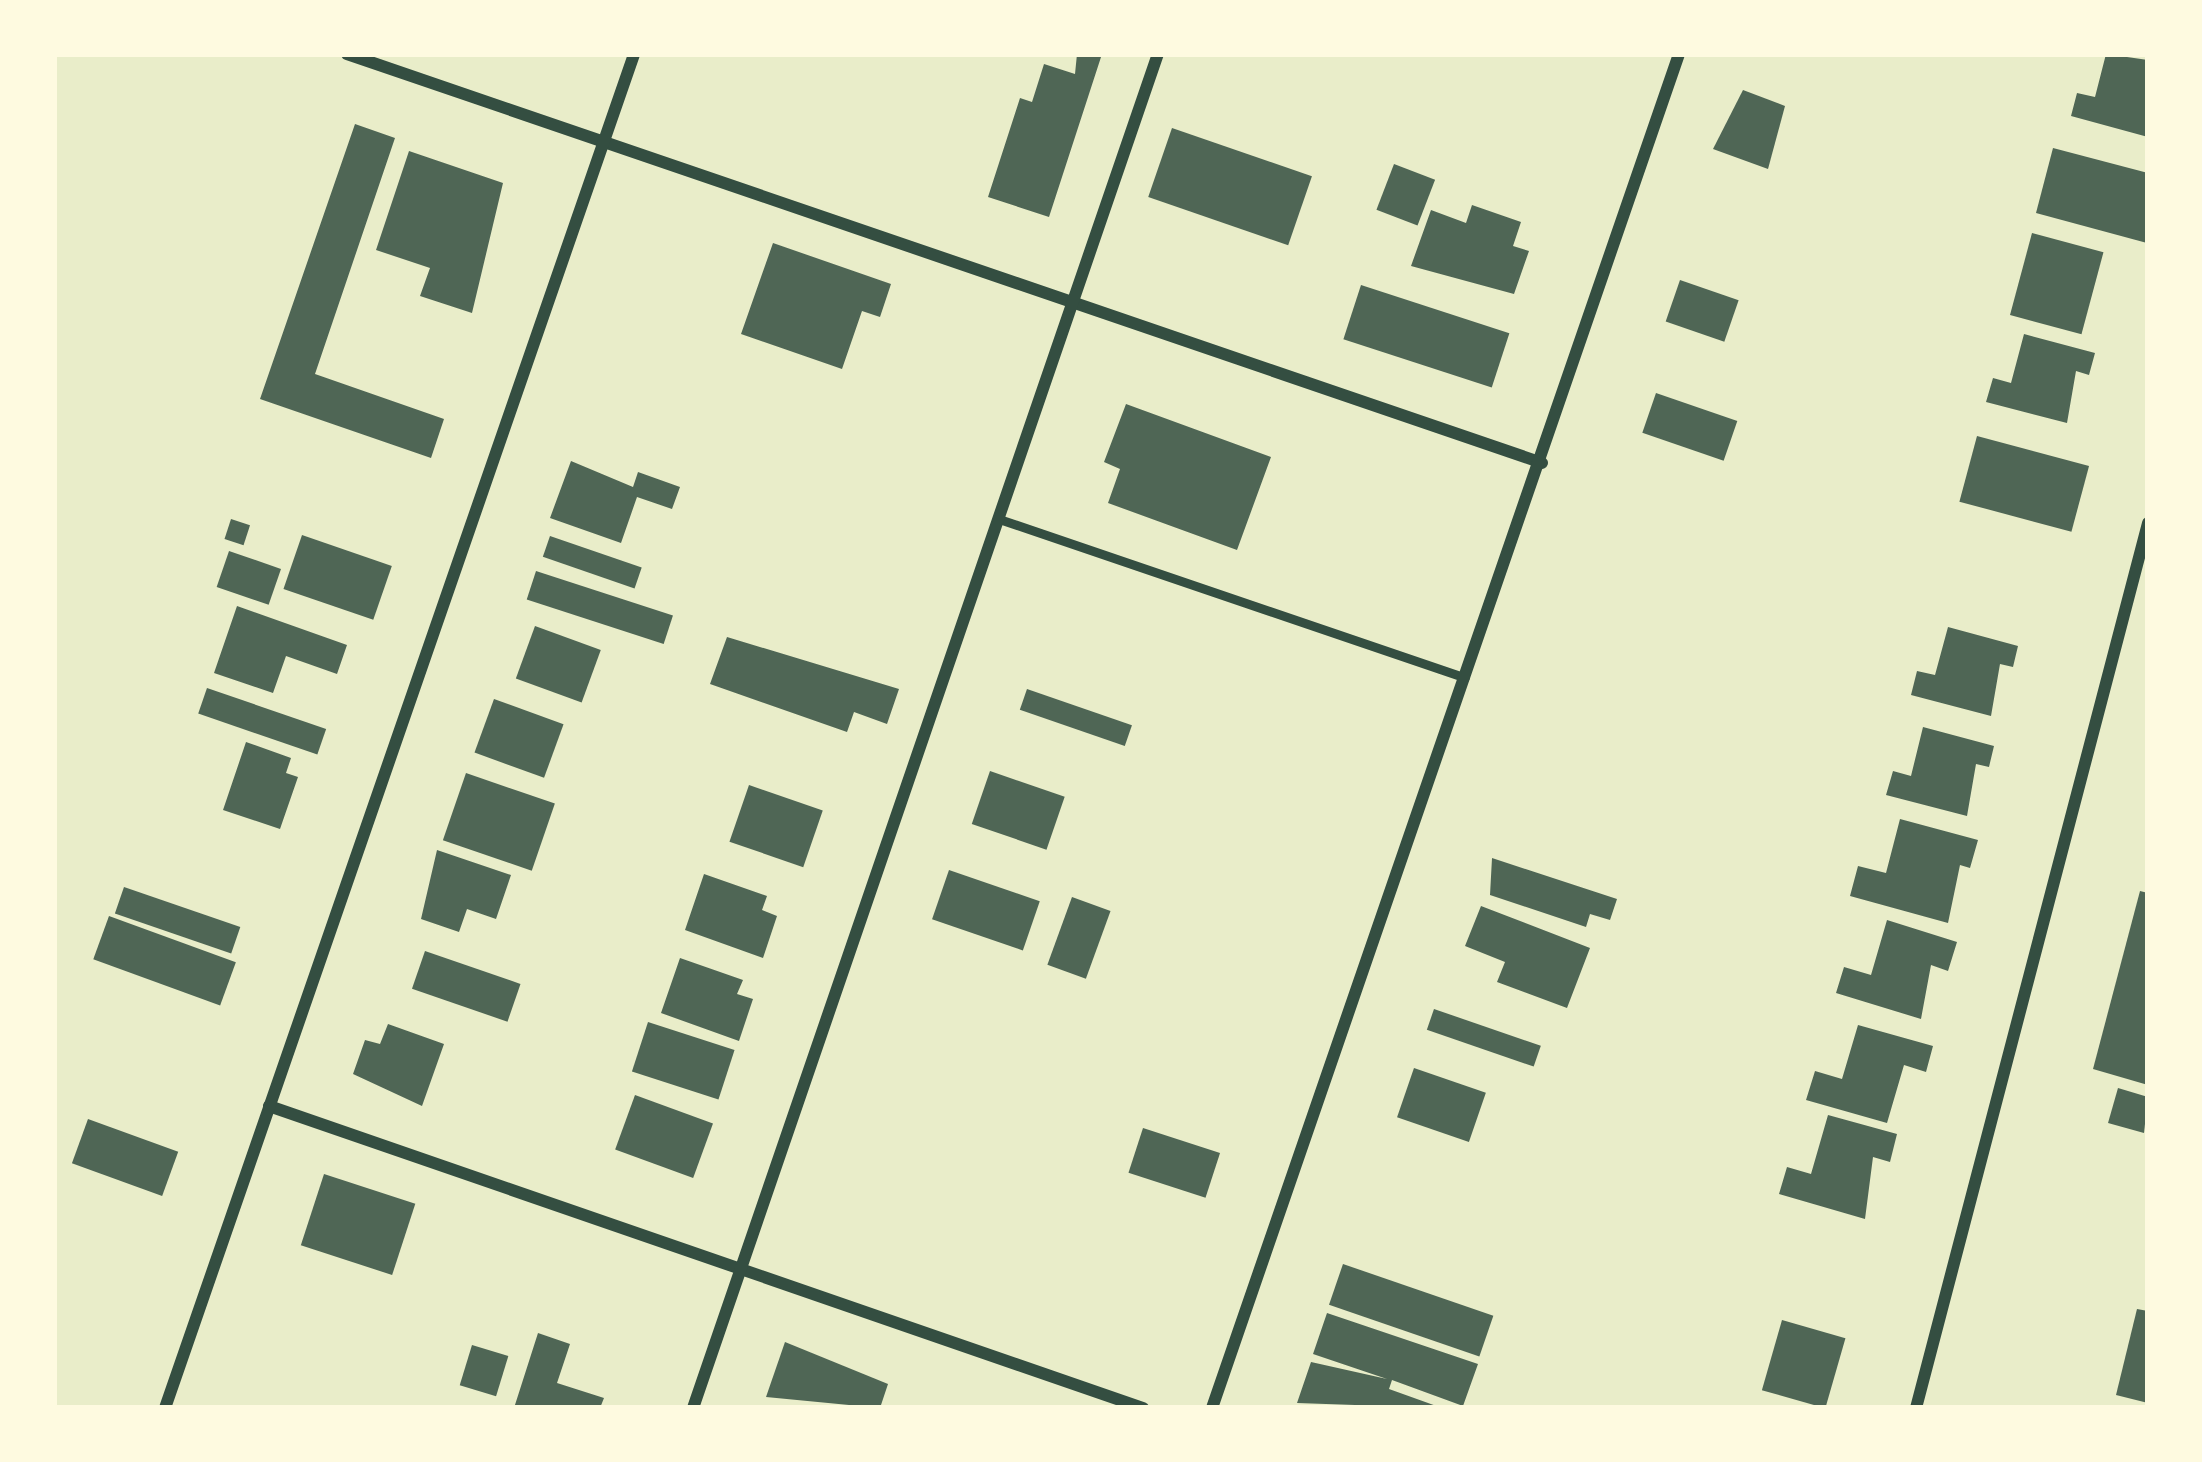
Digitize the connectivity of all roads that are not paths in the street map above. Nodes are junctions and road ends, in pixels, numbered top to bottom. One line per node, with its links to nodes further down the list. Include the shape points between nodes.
1 (346, 54): 5 (street)
2 (634, 54): 5 (street)
3 (1158, 54): 6 (street)
4 (1679, 54): 7 (street)
5 (603, 146): 6 (street); 11 (street)
6 (1073, 304): 7 (street); 8 (street)
7 (1543, 463): 10 (street)
8 (999, 518): 10 (lane); 12 (street)
9 (2148, 523): 17 (street)
10 (1467, 679): 16 (street)
11 (269, 1106): 12 (street); 13 (street)
12 (740, 1271): 14 (street); 15 (street)
13 (165, 1408)
14 (692, 1408)
15 (1143, 1408)
16 (1212, 1408)
17 (1916, 1408)

